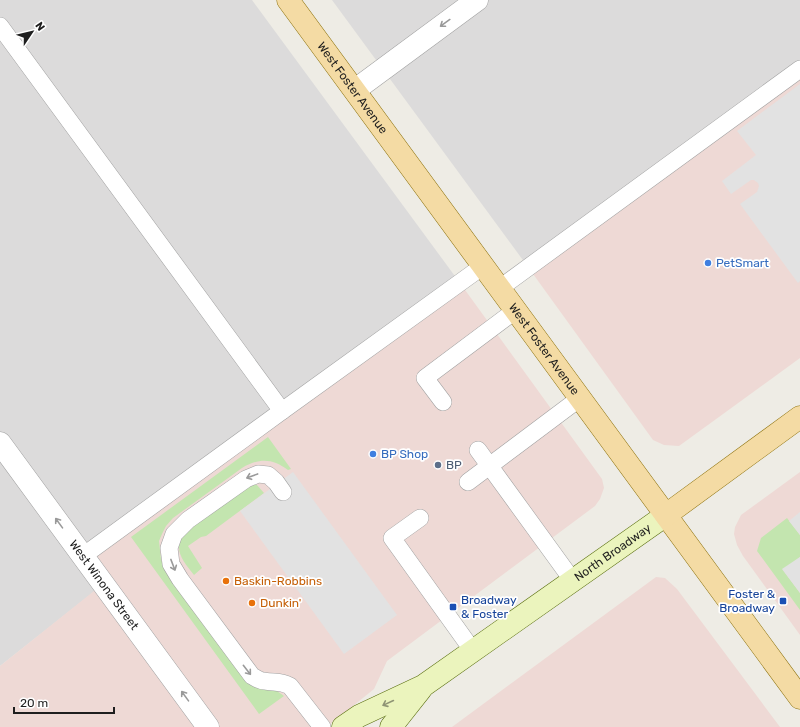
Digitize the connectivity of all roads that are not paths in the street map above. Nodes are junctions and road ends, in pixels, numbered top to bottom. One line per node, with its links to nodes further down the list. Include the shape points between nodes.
1 (288, 0): 5 (main road, West Foster Avenue)
2 (477, 0): 5 (street, one-way to 5)
3 (0, 26): 11 (lane)
4 (800, 69): 7 (lane)
5 (355, 90): 6 (main road, West Foster Avenue)
6 (483, 266): 7 (main road, West Foster Avenue); 11 (lane)
7 (500, 288): 8 (main road, West Foster Avenue)
8 (516, 310): 9 (main road, West Foster Avenue); 10 (lane, via 425,378)
9 (580, 398): 15 (lane); 18 (main road, West Foster Avenue)
10 (443, 402)
11 (282, 411): 20 (lane)
12 (800, 417): 18 (main road, North Broadway)
13 (0, 443): 20 (street, West Winona Street, one-way to 13)
14 (478, 450): 15 (lane)
15 (489, 466): 16 (lane); 21 (lane)
16 (468, 482)
17 (283, 492): 26 (lane, one-way to 26, via 268,475 258,474 246,478 188,520 174,534 169,548 171,564 252,676 263,681 290,686)
18 (666, 515): 21 (main road, North Broadway); 24 (main road, West Foster Avenue)
19 (420, 518): 22 (lane, via 392,538)
20 (83, 556): 25 (street, West Winona Street, one-way to 20)
21 (573, 581): 22 (main road, North Broadway)
22 (473, 651): 23 (main road, North Broadway)
23 (423, 686): 27 (main road, North Broadway, one-way to 27, via 359,716); 28 (main road, North Broadway)
24 (800, 698)
25 (208, 727)
26 (322, 727)
27 (343, 727)
28 (391, 727)

